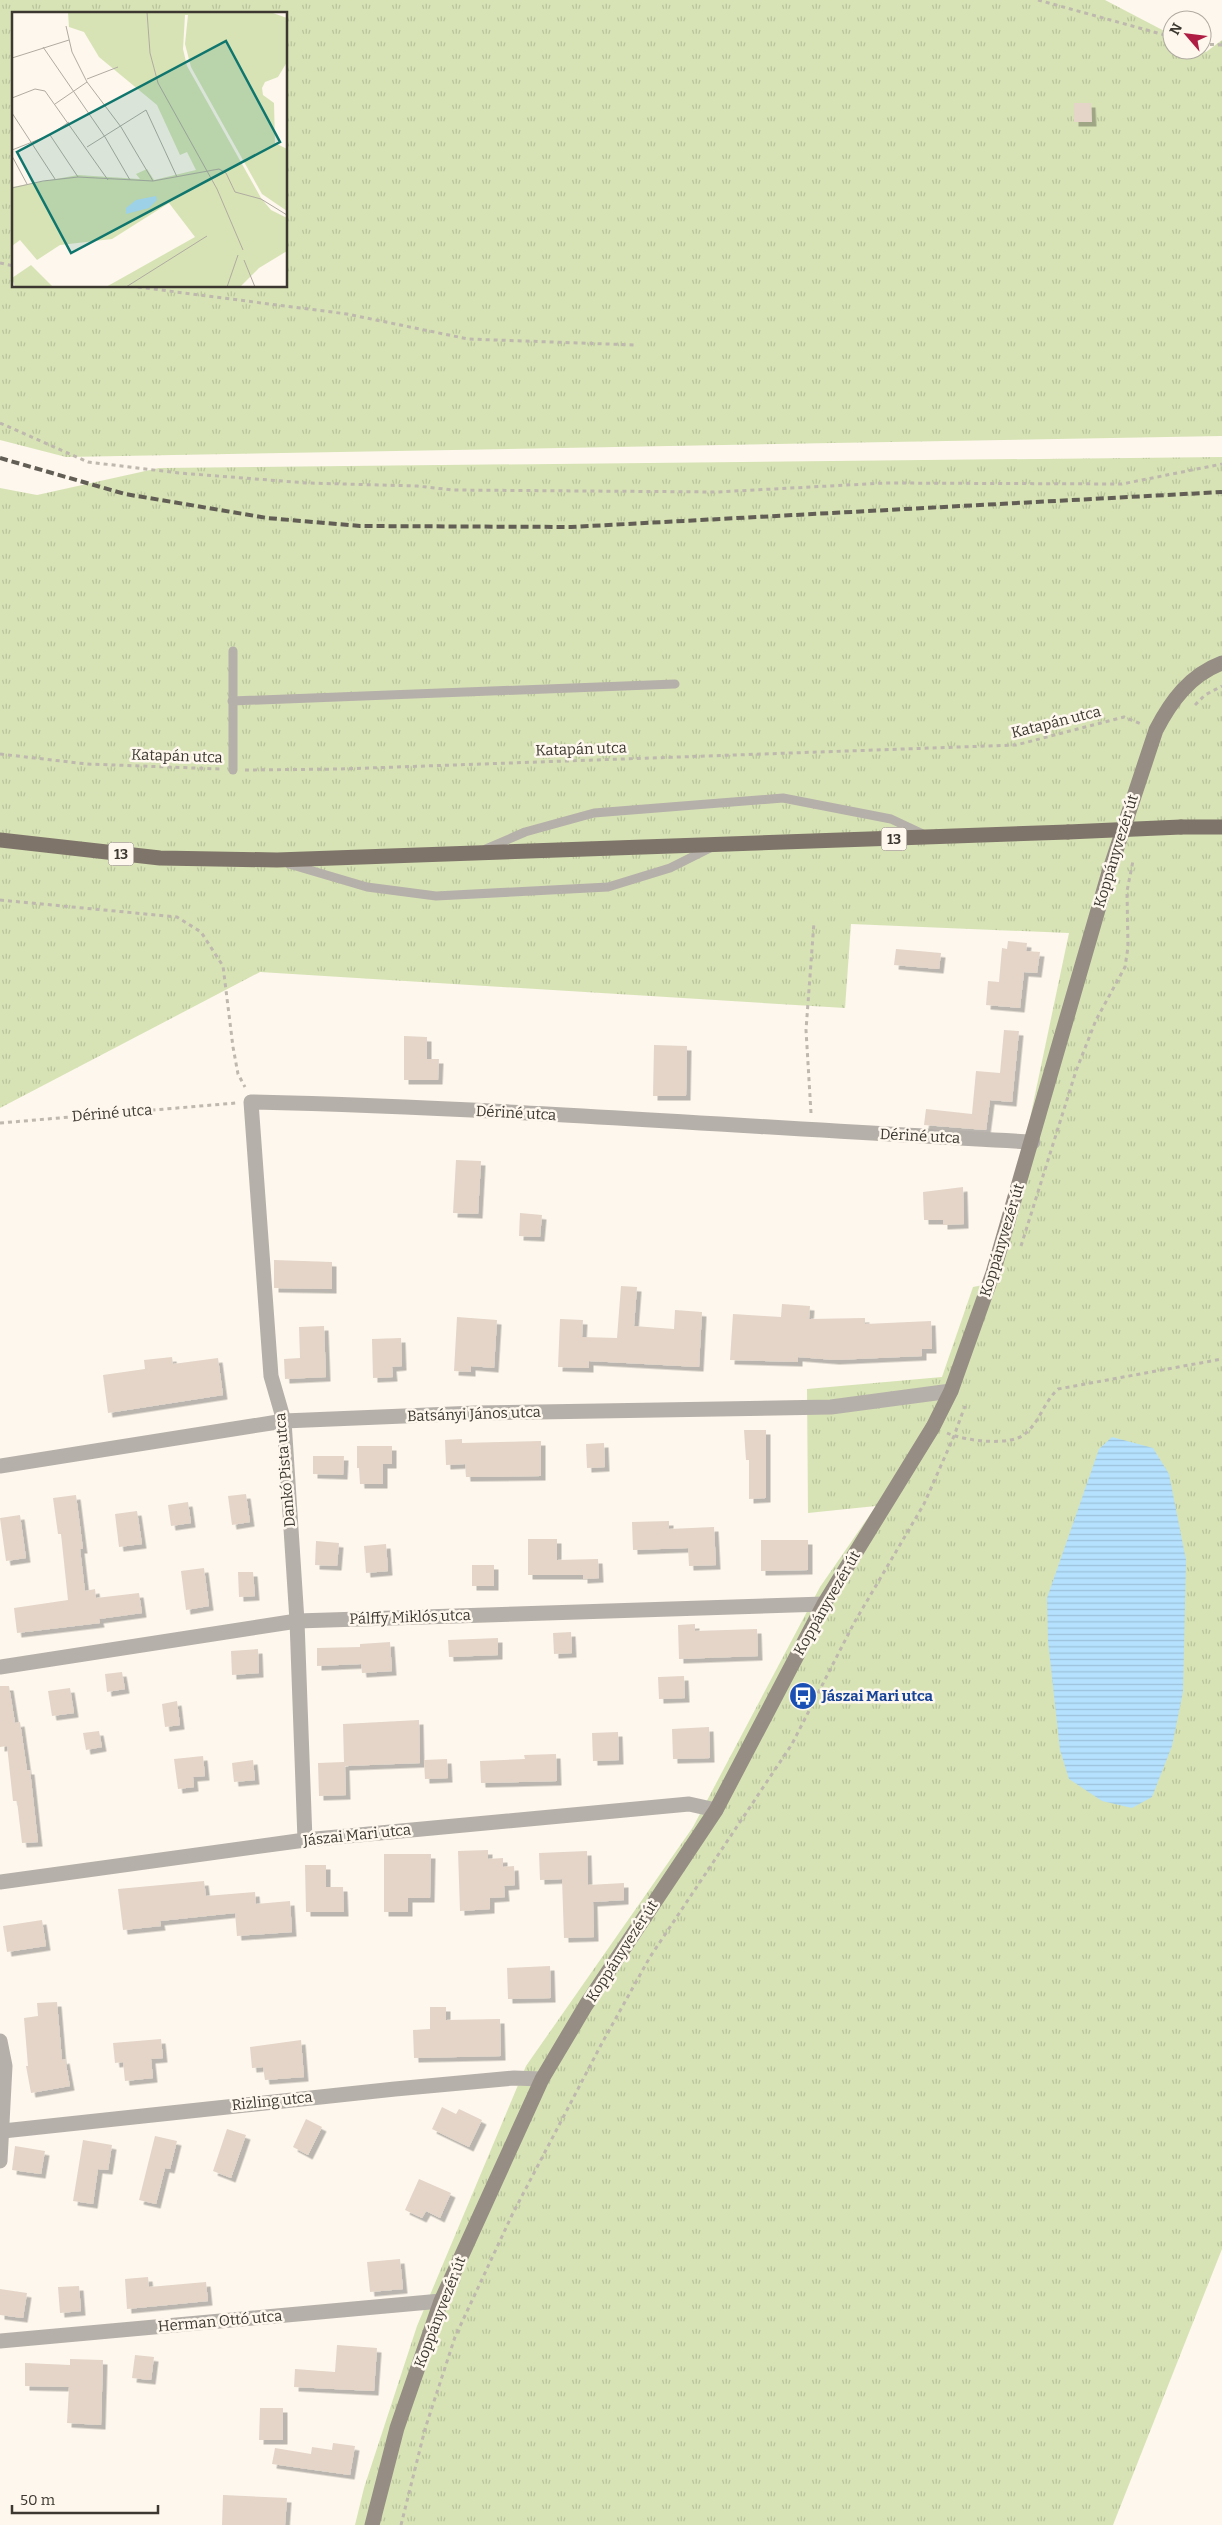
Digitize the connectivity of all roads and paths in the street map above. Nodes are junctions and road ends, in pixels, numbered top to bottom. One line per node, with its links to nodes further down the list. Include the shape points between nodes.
1 (1038, 0): 2 (path)
2 (1162, 34)
3 (146, 288): 4 (path, via 347,314 468,339)
4 (635, 345)
5 (0, 423): 6 (path, via 88,462 307,483 453,490 717,492 885,483 1122,484)
6 (1222, 464)
7 (233, 651): 11 (lane)
8 (1222, 663): 13 (street, Koppányvezér út, via 1201,673 1184,688)
9 (675, 684): 11 (lane)
10 (1222, 686): 12 (path, via 1205,695)
11 (232, 701): 15 (lane)
12 (1191, 709)
13 (1156, 730): 15 (path, Katapán utca, via 1124,717 1016,745); 27 (street, Koppányvezér út, via 1109,872)
14 (0, 754): 15 (path, Katapán utca, via 87,764)
15 (233, 770)
16 (1222, 827): 17 (main road, 13, bridge)
17 (930, 838): 19 (main road, 13); 20 (lane, via 891,819 783,798 594,813 525,832)
18 (0, 840): 21 (main road, 13, via 160,858)
19 (719, 844): 20 (main road, 13); 21 (lane, via 670,868 608,887 436,896 367,887)
20 (474, 854): 21 (main road, 13)
21 (277, 860)
22 (0, 900): 24 (path, via 178,917 202,932 223,966 238,1074)
23 (814, 922): 26 (path, via 806,1030)
24 (251, 1102): 25 (path, Dériné utca); 26 (street, Dériné utca, via 489,1111); 30 (street, Dankó Pista utca, via 271,1376)
25 (0, 1123)
26 (812, 1131): 27 (street, Dériné utca)
27 (1033, 1142): 29 (street, Koppányvezér út, via 993,1273)
28 (1222, 1359): 31 (path, via 1058,1389 1025,1435 1014,1439 986,1441 954,1436)
29 (951, 1391): 30 (street, Batsányi János utca, via 831,1407 476,1413); 31 (street, Koppányvezér út)
30 (284, 1421): 32 (street, Batsányi János utca); 34 (street, Dankó Pista utca)
31 (933, 1428): 33 (street, Koppányvezér út)
32 (0, 1466)
33 (824, 1604): 34 (street, Pálffy Miklós utca); 36 (street, Koppányvezér út)
34 (297, 1621): 35 (street, Pálffy Miklós utca); 37 (street, Dankó Pista utca)
35 (0, 1667)
36 (716, 1810): 37 (street, Jászai Mari utca, via 689,1804); 40 (street, Koppányvezér út, via 586,2005)
37 (306, 1840): 38 (street, Jászai Mari utca)
38 (0, 1882)
39 (0, 2041): 41 (street, via 5,2066)
40 (542, 2079): 41 (street, Rizling utca, via 514,2078 395,2089); 43 (street, Koppányvezér út)
41 (3, 2131): 42 (street)
42 (0, 2161)
43 (441, 2301): 44 (street, Herman Ottó utca); 45 (street, Koppányvezér út, via 397,2428)
44 (0, 2341)
45 (372, 2525)

